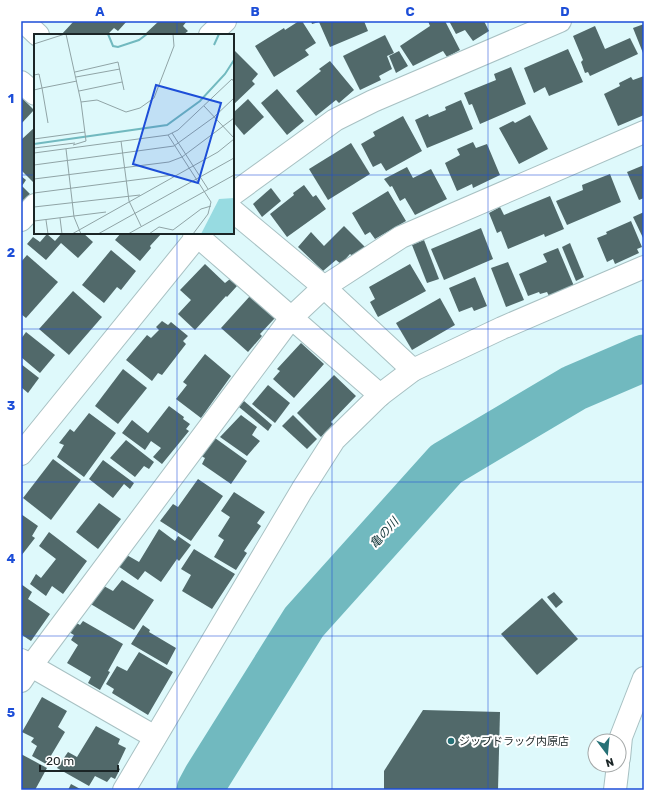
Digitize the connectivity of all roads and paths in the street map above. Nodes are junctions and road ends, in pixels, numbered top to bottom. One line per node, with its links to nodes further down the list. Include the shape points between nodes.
1 (225, 21): 3 (street)
2 (560, 21): 7 (street, via 373,101 335,120)
3 (211, 34)
4 (21, 82): 5 (street)
5 (34, 93)
6 (644, 132): 13 (street, via 401,237)
7 (234, 193)
8 (34, 206): 10 (street)
9 (234, 212): 13 (street)
10 (21, 220)
11 (197, 234): 14 (street); 17 (street)
12 (644, 267): 15 (street, via 502,328)
13 (324, 287): 14 (street); 15 (street)
14 (291, 318): 16 (street); 18 (street)
15 (413, 370): 16 (street)
16 (380, 395): 21 (street, via 334,440)
17 (21, 454)
18 (24, 669): 21 (street)
19 (644, 678): 20 (street)
20 (623, 733)
21 (155, 737): 23 (street)
22 (617, 773): 24 (street)
23 (124, 790)
24 (615, 790)

